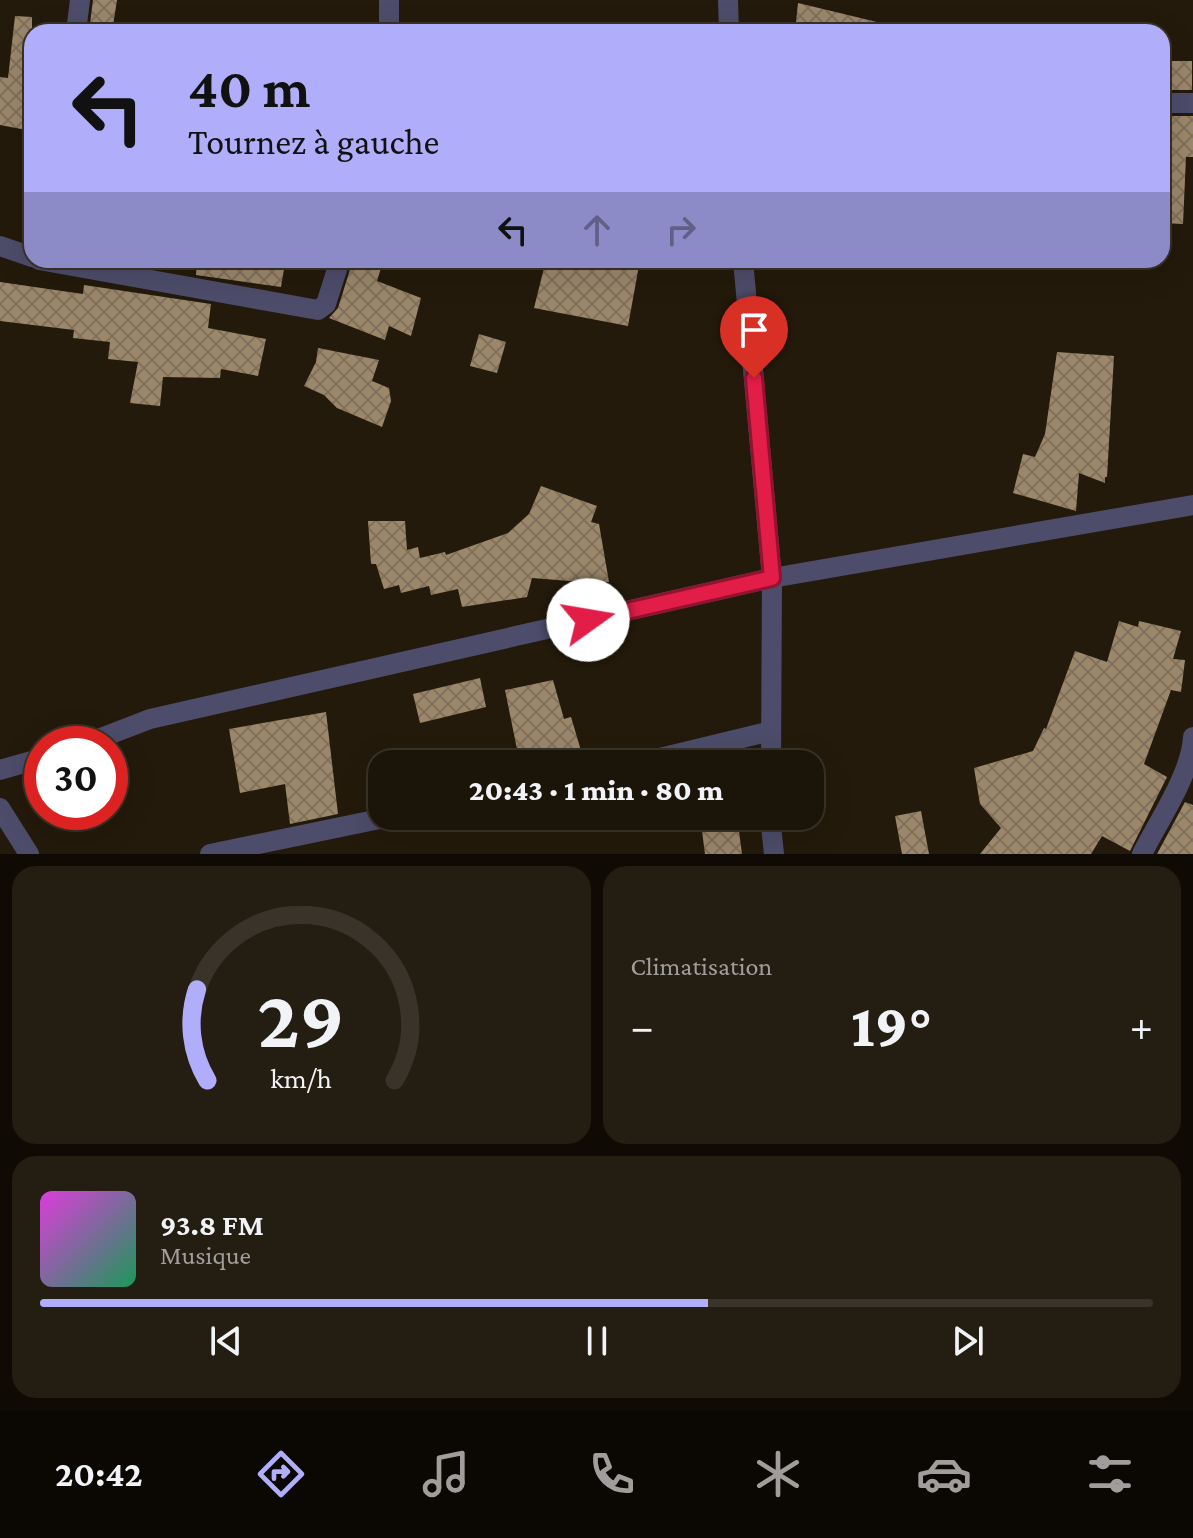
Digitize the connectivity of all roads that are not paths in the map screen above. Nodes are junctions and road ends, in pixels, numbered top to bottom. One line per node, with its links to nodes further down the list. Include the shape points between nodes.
1 (80, 0): 4 (street)
2 (389, 0): 5 (street)
3 (728, 0): 6 (street)
4 (77, 24)
5 (389, 24)
6 (729, 24)
7 (1170, 103): 8 (street)
8 (1193, 103)
9 (0, 246): 10 (street)
10 (24, 254)
11 (84, 268): 12 (street, via 318,310 326,304)
12 (337, 268)
13 (744, 268): 15 (street)
14 (1193, 505): 15 (street)
15 (772, 578): 16 (street); 17 (street)
16 (128, 727)
17 (771, 731): 20 (street); 21 (street)
18 (1193, 737): 19 (street)
19 (1193, 748): 30 (street)
20 (693, 750)
21 (771, 750)
22 (24, 763): 23 (street)
23 (0, 770)
24 (0, 808): 27 (street)
25 (368, 821): 28 (street)
26 (771, 830): 29 (street)
27 (29, 854)
28 (210, 854)
29 (774, 854)
30 (1142, 854)

